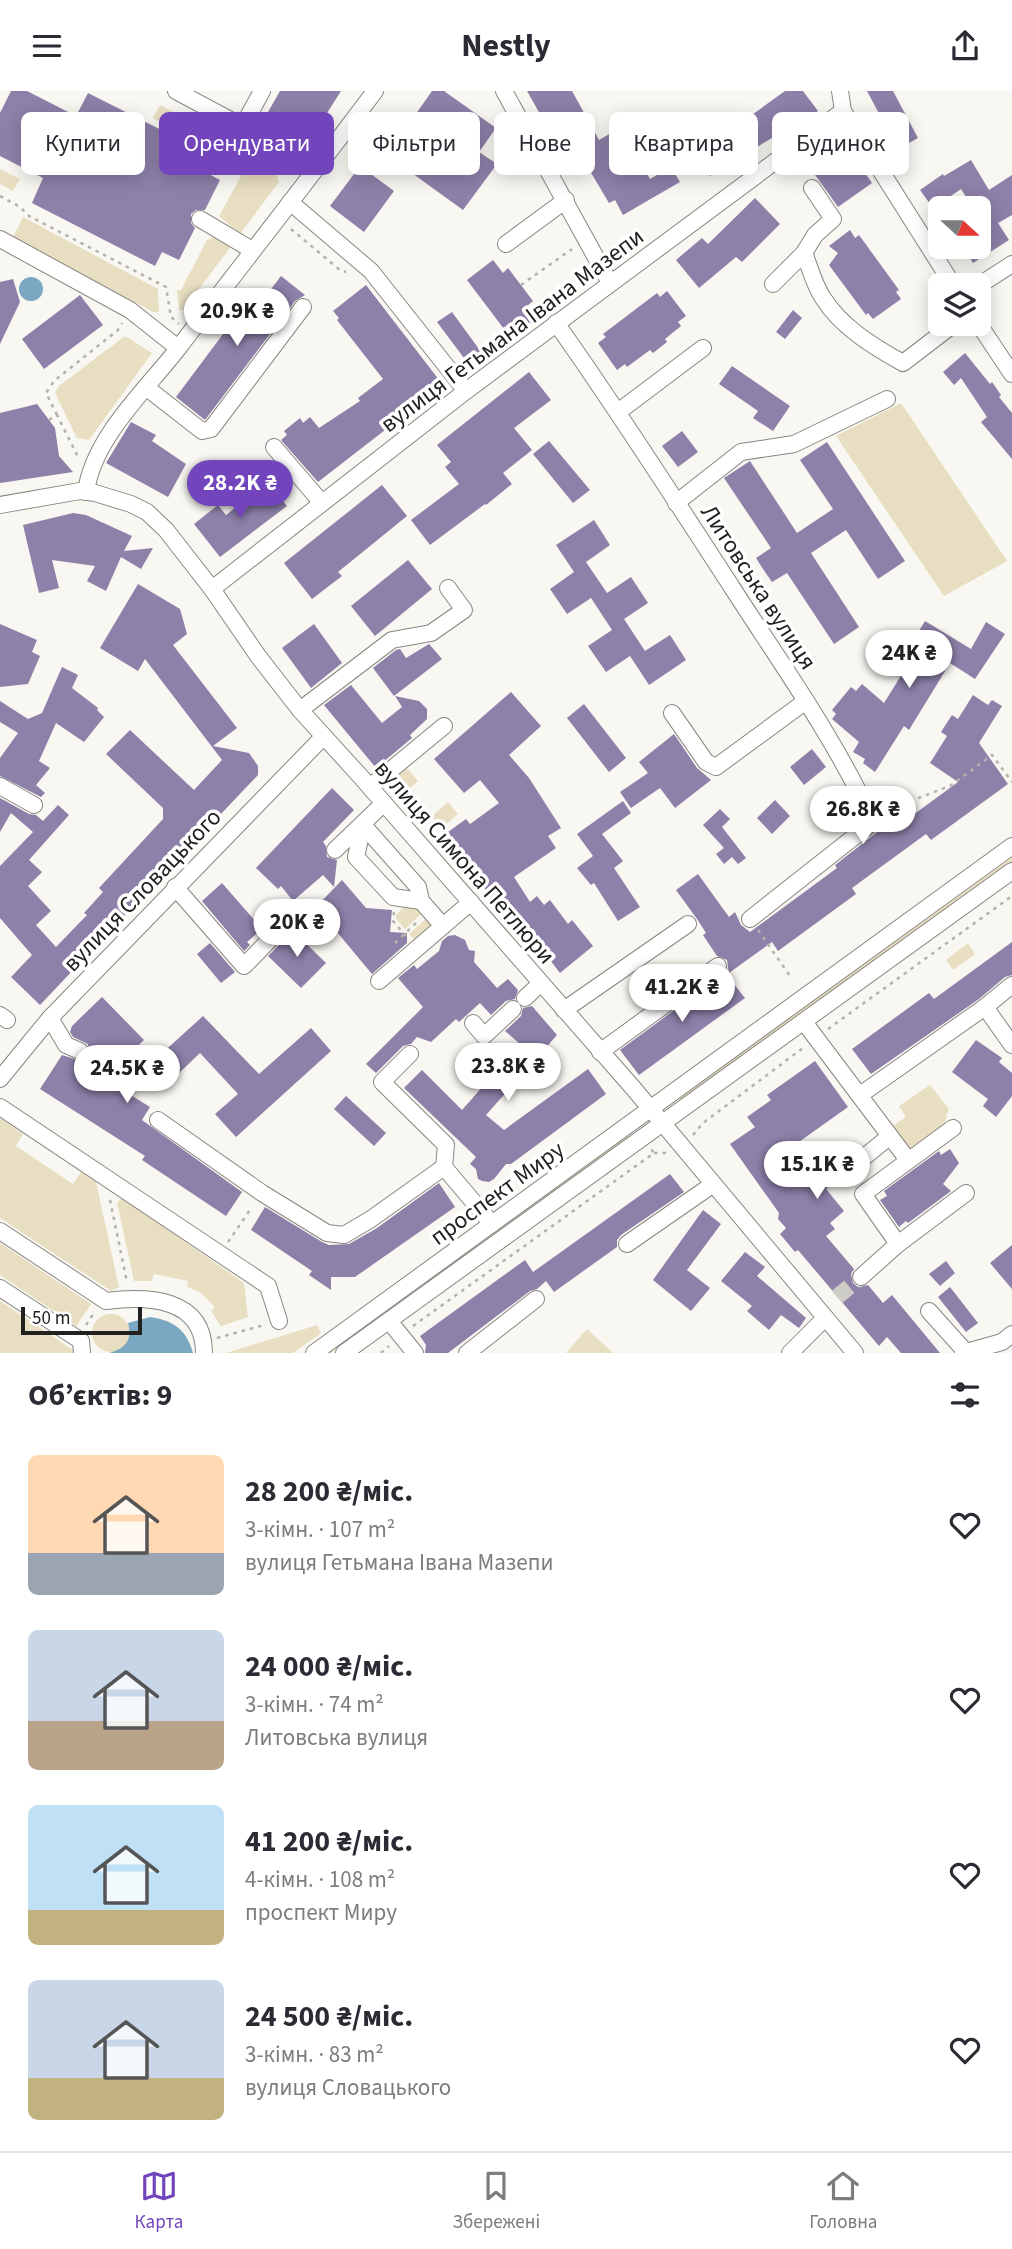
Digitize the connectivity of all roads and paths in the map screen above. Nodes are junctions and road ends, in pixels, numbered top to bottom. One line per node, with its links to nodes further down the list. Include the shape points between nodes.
1 (176, 91): 7 (street)
2 (262, 91): 8 (street)
3 (375, 91): 9 (street)
4 (504, 91): 13 (street)
5 (840, 91): 6 (street)
6 (843, 111): 23 (street); 26 (street, вулиця Гетьмана Івана Мазепи)
7 (216, 112)
8 (251, 112)
9 (334, 146)
10 (312, 175): 14 (street)
11 (813, 188): 21 (street, via 833,219)
12 (0, 197): 32 (path, via 166,286 171,317)
13 (566, 200): 18 (street); 19 (street)
14 (290, 202): 15 (street); 40 (street, via 371,271)
15 (277, 218): 20 (street); 24 (path)
16 (200, 219): 20 (street)
17 (0, 239): 30 (street)
18 (587, 239): 26 (street); 28 (path)
19 (506, 244)
20 (252, 250): 35 (street)
21 (804, 253): 27 (street); 33 (street, via 822,298 847,326 879,350 903,363)
22 (1012, 264): 25 (street)
23 (945, 273)
24 (350, 274)
25 (991, 278)
26 (610, 283): 31 (street, вулиця Гетьмана Івана Мазепи)
27 (773, 284)
28 (521, 285)
29 (303, 307): 39 (street, via 211,429 202,431)
30 (130, 310): 35 (street); 43 (path, via 118,330 54,381 46,393)
31 (556, 323): 40 (street, вулиця Гетьмана Івана Мазепи); 42 (street, Литовська вулиця)
32 (180, 324)
33 (938, 336)
34 (991, 336): 37 (street)
35 (178, 348): 39 (street)
36 (703, 348): 42 (street)
37 (1005, 349): 38 (street)
38 (1012, 374)
39 (147, 388): 47 (street, via 94,462)
40 (466, 391): 48 (street, вулиця Гетьмана Івана Мазепи)
41 (887, 399): 49 (street, via 794,444 741,452)
42 (618, 412): 49 (street, Литовська вулиця)
43 (58, 415): 44 (path); 46 (path)
44 (49, 420)
45 (274, 447): 48 (street)
46 (81, 462)
47 (86, 492): 50 (street, вулиця Симона Петлюри); 52 (street, вулиця Симона Петлюри, via 131,503 146,512)
48 (322, 503): 52 (street, вулиця Гетьмана Івана Мазепи)
49 (676, 503): 53 (street, Литовська вулиця)
50 (0, 505)
51 (448, 588): 54 (street, via 464,610 431,633 392,640)
52 (212, 589): 54 (street, вулиця Симона Петлюри)
53 (806, 701): 55 (street, via 716,767 706,762); 63 (street, Литовська вулиця)
54 (300, 710): 57 (street, вулиця Симона Петлюри)
55 (672, 713)
56 (444, 726): 60 (street)
57 (323, 737): 60 (street, вулиця Симона Петлюри); 68 (street, вулиця Словацького)
58 (1012, 782): 63 (path, via 992,755 950,786)
59 (0, 786): 62 (street)
60 (370, 787): 61 (street, вулиця Симона Петлюри)
61 (384, 803): 64 (street); 71 (street, вулиця Симона Петлюри)
62 (34, 805)
63 (873, 822): 73 (street)
64 (363, 825): 66 (street); 70 (street, via 418,887); 70 (street, via 356,857 393,897)
65 (1012, 846): 96 (street, проспект Миру)
66 (335, 850)
67 (1012, 871): 86 (street, проспект Миру)
68 (175, 887): 74 (street, via 244,966); 85 (street, вулиця Словацького)
69 (1012, 896): 88 (path)
70 (421, 901): 76 (street)
71 (471, 902): 76 (street); 81 (street, вулиця Симона Петлюри)
72 (394, 907): 77 (path, via 393,921 404,934)
73 (750, 919): 79 (path)
74 (287, 922)
75 (688, 924): 84 (street)
76 (443, 926): 80 (street)
77 (395, 943)
78 (718, 966): 91 (street)
79 (790, 976)
80 (379, 981)
81 (540, 983): 84 (street, вулиця Симона Петлюри); 87 (street, via 484,1036)
82 (1012, 985): 83 (street)
83 (985, 1007): 89 (street); 94 (street)
84 (564, 1010): 91 (street, вулиця Симона Петлюри)
85 (50, 1018): 90 (street, via 66,1045); 93 (street, вулиця Словацького)
86 (804, 1022): 88 (street); 100 (street, проспект Миру)
87 (473, 1023)
88 (816, 1038): 94 (street); 99 (path)
89 (1012, 1045)
90 (79, 1051)
91 (600, 1052): 96 (street, вулиця Симона Петлюри)
92 (410, 1054): 108 (street, via 382,1082 446,1145)
93 (0, 1079)
94 (860, 1095): 102 (street)
95 (0, 1107): 110 (street)
96 (650, 1110): 100 (street, вулиця Симона Петлюри); 114 (street, проспект Миру)
97 (158, 1119): 112 (street)
98 (695, 1122): 99 (path)
99 (703, 1123): 103 (path)
100 (662, 1124): 111 (street, вулиця Симона Петлюри); 127 (street, проспект Миру)
101 (953, 1128): 107 (street)
102 (890, 1136): 107 (street); 109 (street)
103 (689, 1139)
104 (648, 1146): 105 (path)
105 (654, 1153): 106 (path); 128 (path)
106 (671, 1153)
107 (908, 1160): 117 (street, via 863,1194)
108 (444, 1167): 112 (street, via 344,1235 327,1233); 114 (street)
109 (846, 1172)
110 (105, 1176): 118 (street); 121 (path)
111 (712, 1185): 116 (street); 125 (street, вулиця Симона Петлюри)
112 (262, 1193): 118 (path)
113 (966, 1193): 117 (street)
114 (492, 1224): 133 (street, проспект Миру)
115 (0, 1231): 123 (street)
116 (627, 1244)
117 (898, 1244): 119 (street)
118 (221, 1253): 126 (street, via 268,1286)
119 (861, 1277)
120 (0, 1288): 130 (street)
121 (130, 1298): 123 (street); 131 (street, via 154,1298 180,1308 197,1325)
122 (536, 1299): 137 (street)
123 (106, 1301): 130 (path, via 83,1331)
124 (929, 1311): 132 (street)
125 (825, 1318): 138 (street); 139 (street, вулиця Симона Петлюри)
126 (279, 1321): 131 (path)
127 (389, 1321): 128 (street); 134 (street, проспект Миру)
128 (400, 1335): 135 (path); 136 (street)
129 (1009, 1343): 132 (street)
130 (82, 1347)
131 (204, 1348)
132 (964, 1352)
133 (314, 1353)
134 (344, 1353)
135 (381, 1353)
136 (415, 1353)
137 (467, 1353)
138 (790, 1353)
139 (855, 1353)

